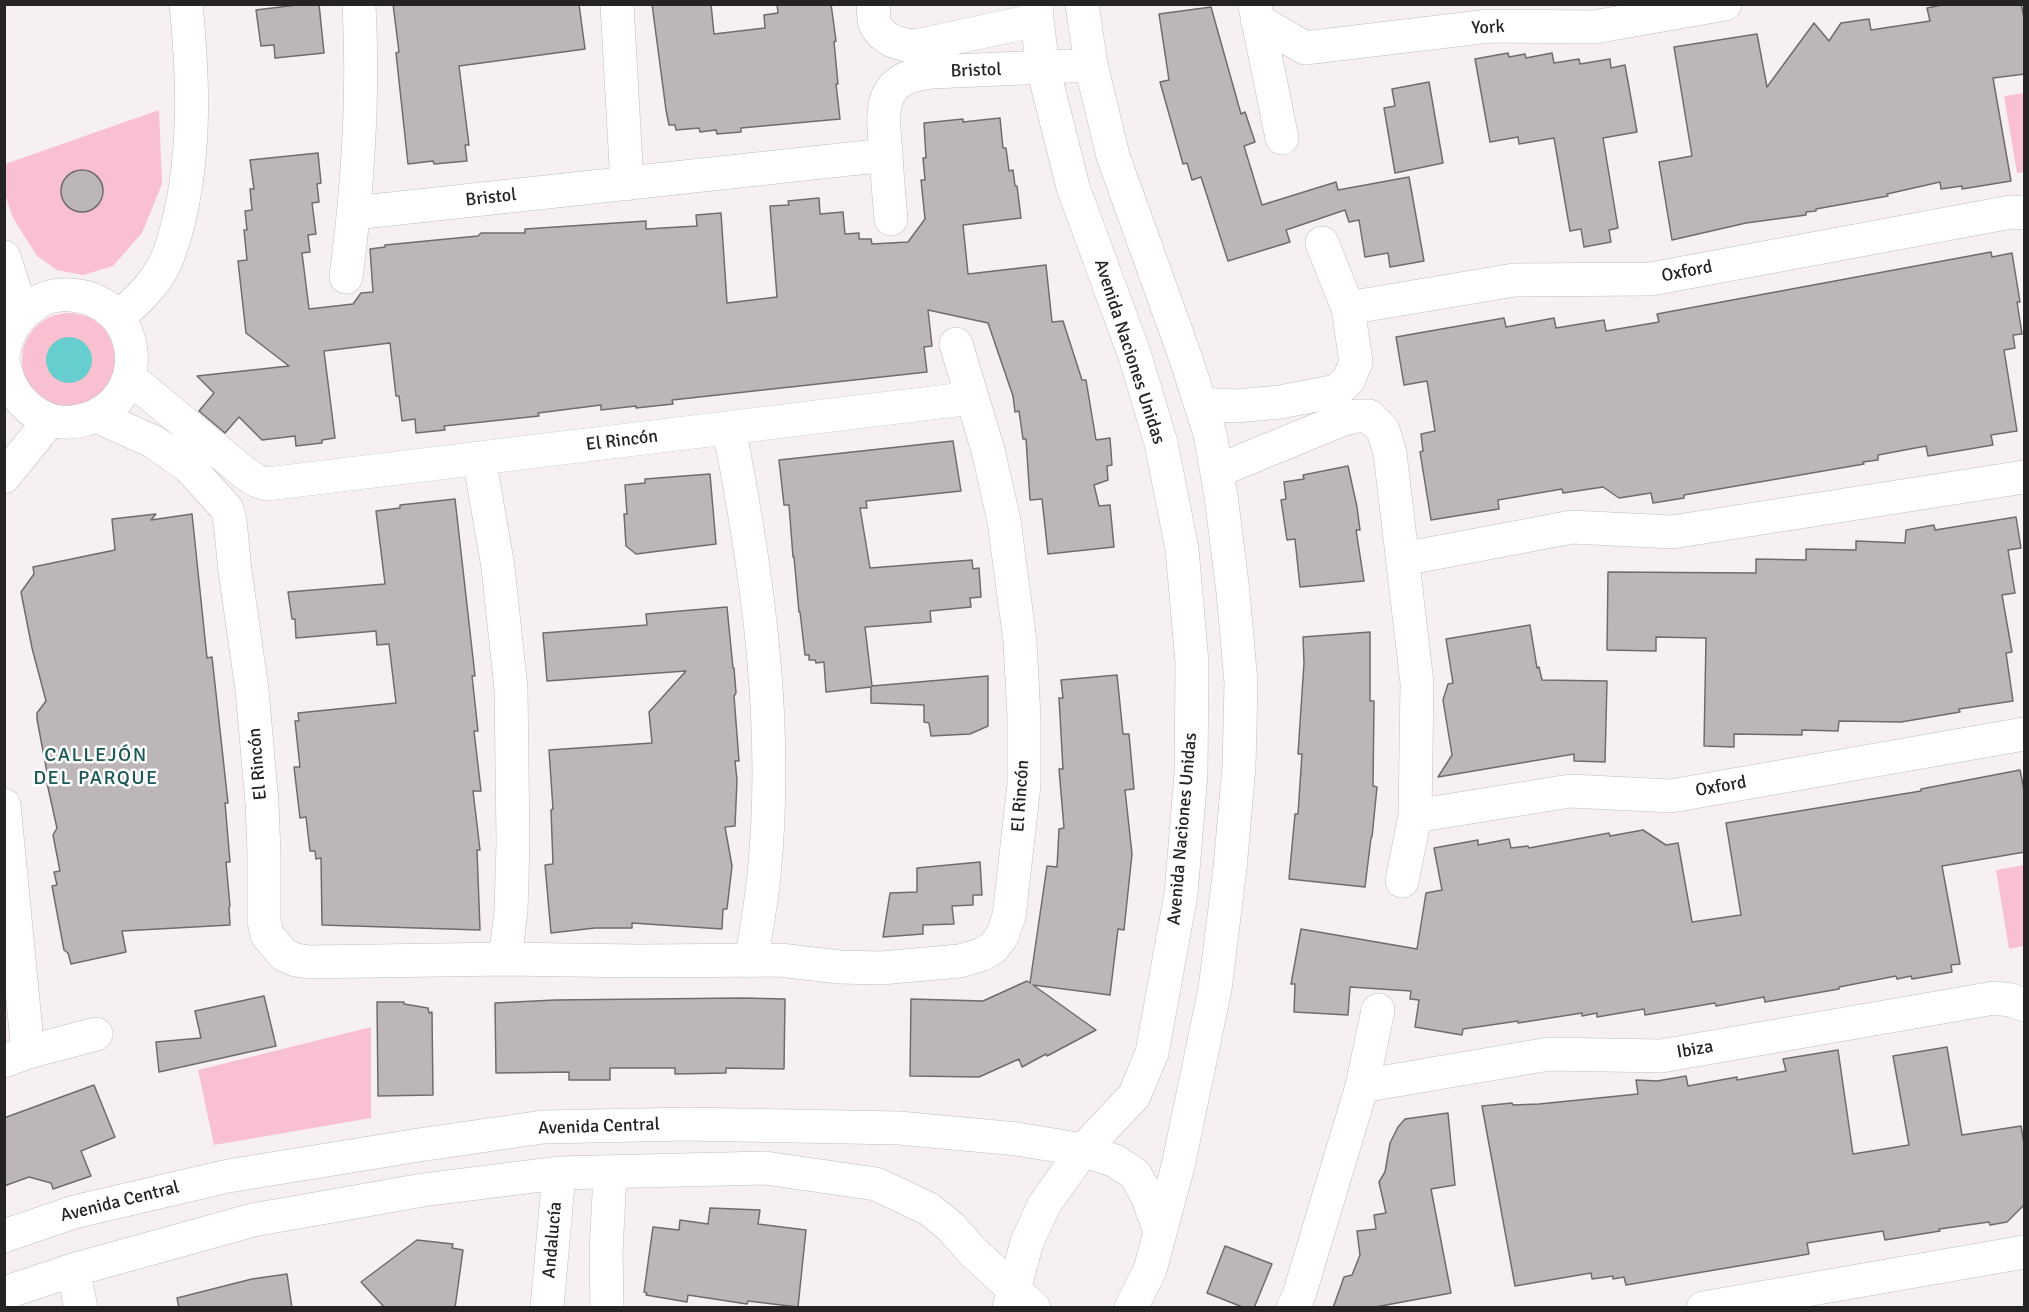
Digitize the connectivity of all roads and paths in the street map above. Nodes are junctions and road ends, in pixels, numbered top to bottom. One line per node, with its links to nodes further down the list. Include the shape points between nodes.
1 (186, 4): 22 (street, via 191,116 184,198 176,235 165,265 150,288)
2 (359, 4): 14 (street, via 362,67)
3 (617, 4): 13 (street)
4 (1082, 4): 9 (street)
5 (1725, 4): 7 (street, York, via 1594,27 1489,26 1305,48)
6 (1036, 12): 8 (street, Bristol, via 916,46 900,45 883,35); 10 (street, Avenida Naciones Unidas)
7 (1256, 12): 11 (street, York)
8 (874, 14)
9 (1091, 65): 10 (street, Bristol); 27 (street, via 1113,156)
10 (1043, 68): 12 (street, Bristol, via 914,74 900,81 889,92 882,113); 48 (street, Avenida Naciones Unidas, via 1073,187 1135,356 1161,443 1182,549 1192,663 1191,774 1181,894 1152,1053 1134,1096)
11 (1282, 138)
12 (886, 155): 13 (street, Bristol); 16 (street)
13 (627, 184): 14 (street, Bristol)
14 (354, 213): 19 (street)
15 (2025, 213): 20 (street, Oxford, via 2011,212 1651,279 1514,280)
16 (891, 219)
17 (1322, 243): 20 (street)
18 (4, 257): 21 (street)
19 (346, 277)
20 (1348, 308): 27 (street, via 1356,362 1349,380 1338,391 1269,403)
21 (22, 313): 22 (street, via 40,300 61,294 82,296 102,304); 24 (street, via 12,326)
22 (118, 318): 25 (street, via 131,346)
23 (956, 344): 26 (street, El Rincón)
24 (5, 368): 29 (street, via 22,404)
25 (129, 377): 28 (street, via 117,400); 31 (street, El Rincón, via 246,474 267,484)
26 (972, 398): 30 (street, El Rincón); 41 (street, El Rincón, via 1004,521 1020,641 1024,785 1009,916 1002,936 983,954 927,965 881,968)
27 (1201, 404): 32 (street)
28 (96, 416): 29 (street, via 81,421); 40 (street, El Rincón, via 172,454 227,509 256,730 264,921 274,946 284,955 309,962)
29 (50, 420): 33 (street)
30 (729, 428): 31 (street, El Rincón); 41 (street, via 760,610 768,722 764,876)
31 (479, 458): 40 (street, via 498,567 511,689 513,842)
32 (1217, 471): 35 (street, via 1341,420 1369,416 1383,430 1390,453); 52 (street, via 1241,683 1239,768 1215,989 1178,1166)
33 (4, 477)
34 (2025, 477): 35 (street, via 1672,532 1572,527)
35 (1403, 559): 38 (street, via 1417,683)
36 (2025, 734): 38 (street, Oxford, via 1671,796 1570,791)
37 (4, 805): 45 (street)
38 (1415, 816): 39 (street)
39 (1402, 881)
40 (505, 959): 41 (street, El Rincón)
41 (751, 961)
42 (2025, 1005): 46 (street, Ibiza, via 1994,998 1661,1056 1549,1053)
43 (1378, 1010): 46 (street)
44 (96, 1034): 45 (street)
45 (16, 1056)
46 (1362, 1086): 62 (street)
47 (419, 1144): 48 (street, Avenida Central, via 543,1127 687,1124 899,1128 1017,1139); 51 (street); 53 (street, Avenida Central, via 228,1176 74,1212)
48 (1083, 1150): 52 (street, Avenida Central, via 1115,1161 1135,1174); 57 (street, Avenida Naciones Unidas, via 1044,1205 1028,1242)
49 (559, 1173): 50 (street); 51 (street); 59 (street, Andalucía)
50 (610, 1174): 57 (street, via 765,1168 876,1184 929,1209 951,1227); 60 (street)
51 (423, 1190): 55 (street, via 253,1220)
52 (1160, 1231): 61 (street, via 1150,1270)
53 (4, 1236)
54 (2025, 1252): 63 (street)
55 (73, 1270): 56 (street); 58 (street)
56 (15, 1296)
57 (1019, 1301)
58 (81, 1308)
59 (547, 1308)
60 (607, 1308)
61 (1131, 1308)
62 (1293, 1308)
63 (1703, 1308)

